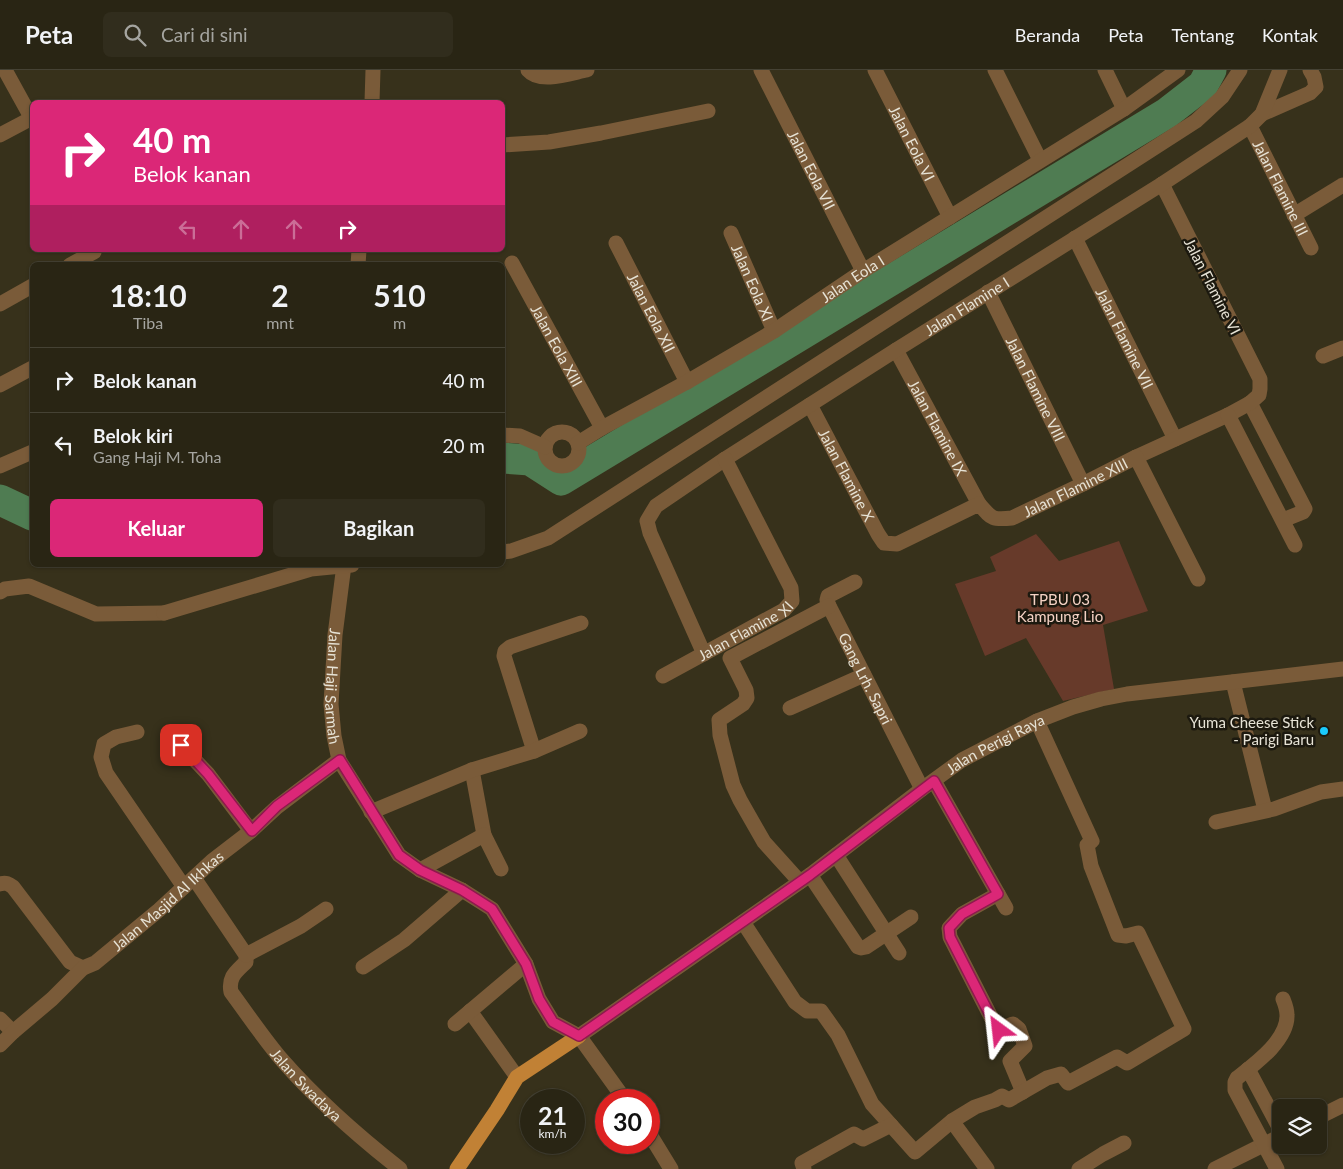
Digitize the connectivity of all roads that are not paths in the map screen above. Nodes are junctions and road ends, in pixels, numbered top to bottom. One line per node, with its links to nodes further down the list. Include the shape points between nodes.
1 (5, 70): 16 (street)
2 (374, 70): 13 (street)
3 (587, 70): 12 (street, via 544,78)
4 (761, 70): 34 (street, Jalan Eola VII)
5 (875, 70): 26 (street, Jalan Eola VI)
6 (995, 70): 22 (street)
7 (1105, 70): 14 (street)
8 (1178, 70): 14 (street, Jalan Eola I)
9 (1240, 70): 62 (street, via 1222,97 1196,121 548,538)
10 (1280, 70): 17 (street, Jalan Flamine I)
11 (1310, 70): 17 (street, Jalan Flamine III, via 1316,87 1310,93)
12 (529, 71)
13 (372, 100)
14 (1124, 109): 22 (street, Jalan Eola I)
15 (708, 111): 21 (street, via 550,142)
16 (30, 114)
17 (1262, 114): 19 (street, Jalan Flamine I)
18 (30, 119): 20 (street)
19 (1250, 126): 23 (street, Jalan Flamine I); 25 (street, Jalan Flamine III)
20 (0, 135)
21 (505, 145)
22 (1040, 160): 26 (street, Jalan Eola I)
23 (1162, 184): 28 (street, Jalan Flamine I); 45 (street, Jalan Flamine VI, via 1260,379)
24 (1343, 186): 25 (street)
25 (1294, 215): 30 (street, Jalan Flamine III)
26 (950, 217): 34 (street, Jalan Eola I)
27 (731, 233): 38 (street, Jalan Eola XI)
28 (1075, 238): 36 (street, Jalan Flamine I); 51 (street, Jalan Flamine VII)
29 (616, 243): 43 (street, Jalan Eola XII)
30 (1311, 248)
31 (96, 256): 32 (street)
32 (79, 262)
33 (512, 263): 49 (street, Jalan Eola XIII)
34 (863, 271): 38 (street, Jalan Eola I)
35 (30, 287): 37 (street)
36 (988, 292): 40 (street, Jalan Flamine I); 58 (street, Jalan Flamine VIII)
37 (0, 304)
38 (774, 331): 43 (street, Jalan Eola I)
39 (1343, 348): 41 (street)
40 (896, 350): 47 (street, Jalan Flamine I); 59 (street, Jalan Flamine IX)
41 (1323, 356)
42 (30, 369): 44 (street)
43 (687, 382): 49 (street, Jalan Eola I)
44 (0, 385)
45 (1260, 388): 46 (street, Jalan Flamine XIII, via 1259,395)
46 (1250, 403): 48 (street, Jalan Flamine XIII); 60 (street, via 1305,509)
47 (810, 405): 56 (street, Jalan Flamine I); 59 (street, Jalan Flamine X, via 884,543 897,544)
48 (1228, 415): 51 (street, Jalan Flamine XIII); 60 (street)
49 (602, 428): 52 (street, Jalan Eola I)
50 (505, 435): 53 (street, via 520,436)
51 (1175, 439): 55 (street, Jalan Flamine XIII)
52 (578, 443): 53 (street, via 573,436 560,432 548,438); 53 (street, via 575,461 564,466 552,463)
53 (545, 447)
54 (30, 453): 57 (street)
55 (1136, 457): 58 (street, Jalan Flamine XIII); 65 (street)
56 (725, 459): 70 (street, Jalan Flamine I, via 656,506 647,521); 70 (street, Jalan Flamine XI, via 791,588 792,601 784,610)
57 (0, 466)
58 (1083, 484): 59 (street, Jalan Flamine XIII, via 1012,518 991,518)
59 (979, 504)
60 (1282, 520): 61 (street)
61 (1295, 545)
62 (505, 552)
63 (325, 567): 67 (street, bridge, via 311,568 164,613 96,614 29,586)
64 (344, 567): 81 (street, Jalan Haji Sarmah, via 331,704)
65 (1198, 579)
66 (855, 582): 68 (street, via 828,596)
67 (0, 592)
68 (829, 606): 72 (street, Gang Lrh. Sapri); 93 (street, via 730,658 747,698 719,720 728,768 740,800 764,842)
69 (581, 623): 80 (street, via 505,651)
70 (704, 654): 73 (street, Jalan Flamine XI)
71 (1343, 670): 74 (street, Jalan Perigi Raya)
72 (864, 675): 75 (street); 83 (street, Gang Lrh. Sapri)
73 (663, 676)
74 (1233, 682): 76 (street, Jalan Perigi Raya, via 1126,694 1073,706); 85 (street)
75 (790, 708)
76 (1037, 721): 83 (street, Jalan Perigi Raya, via 962,760); 118 (street, via 1092,841 1087,845 1092,866 1118,935 1138,932 1184,1030 1127,1062 1117,1057 1068,1083 1062,1074 1047,1078)
77 (580, 731): 80 (street)
78 (137, 732): 94 (street, via 104,744 101,757 106,773)
79 (173, 737): 88 (street, via 208,774)
80 (534, 751): 82 (street)
81 (340, 760): 86 (street, Jalan Haji Sarmah); 88 (street, Jalan Masjid Al Ikhkas, via 277,806)
82 (472, 770): 86 (street); 89 (street)
83 (928, 785): 90 (street, Jalan Perigi Raya); 97 (street, Gang Lrh. Sapri)
84 (1343, 789): 85 (street, via 1321,792)
85 (1265, 810): 87 (street)
86 (372, 812): 91 (street, Jalan Haji Sarmah, via 399,855)
87 (1216, 822)
88 (252, 831): 94 (street, Jalan Masjid Al Ikhkas)
89 (484, 835): 91 (street); 92 (street)
90 (836, 856): 93 (street, Jalan Perigi Raya); 102 (street)
91 (420, 870): 96 (street, Jalan Haji Sarmah)
92 (501, 870)
93 (805, 878): 101 (street, Jalan Perigi Raya); 102 (street, via 858,947 866,947)
94 (189, 882): 104 (street); 107 (street, Jalan Masjid Al Ikhkas, via 95,963)
95 (0, 884): 107 (street, via 13,887 70,962)
96 (462, 890): 105 (street, Jalan Haji Sarmah, via 492,909); 106 (street, via 404,940)
97 (998, 894): 98 (street, Gang Lrh. Sapri); 118 (street, via 962,914 949,928 950,937 999,1030 1013,1024 1019,1029 1025,1046 1010,1062)
98 (1006, 908)
99 (326, 909): 104 (street)
100 (911, 916): 102 (street)
101 (743, 922): 113 (street, Jalan Perigi Raya); 123 (street, via 795,1002 807,1011 821,1011 838,1035 872,1104)
102 (887, 933): 103 (street)
103 (899, 953)
104 (246, 956): 128 (street, Jalan Swadaya, via 246,962 232,976 231,992 281,1059 322,1102)
105 (526, 964): 109 (street); 113 (street, Jalan Haji Sarmah, via 539,999 553,1022)
106 (364, 967)
107 (83, 968): 112 (street, Jalan Masjid Al Ikhkas)
108 (1283, 999): 115 (street, via 1287,1015 1284,1029 1276,1043)
109 (470, 1011): 111 (street); 116 (street)
110 (0, 1019): 112 (street)
111 (454, 1024)
112 (13, 1032): 114 (street, Jalan Masjid Al Ikhkas)
113 (579, 1036): 116 (main road); 117 (street)
114 (0, 1045)
115 (1248, 1069): 120 (street); 126 (street, via 1237,1078 1235,1090)
116 (517, 1077): 129 (main road)
117 (617, 1089)
118 (1023, 1092): 122 (street, via 1009,1100 1002,1096 975,1107)
119 (1343, 1105): 121 (street)
120 (1272, 1113)
121 (1327, 1113)
122 (952, 1122): 123 (street, via 915,1152); 132 (street)
123 (891, 1124): 131 (street, via 864,1139 854,1134 802,1163)
124 (1272, 1141): 126 (street)
125 (1124, 1143): 133 (street)
126 (1264, 1145): 134 (street); 135 (street)
127 (660, 1151): 130 (street)
128 (400, 1169)
129 (457, 1169)
130 (671, 1169)
131 (804, 1169)
132 (987, 1169)
133 (1079, 1169)
134 (1215, 1169)
135 (1277, 1169)

